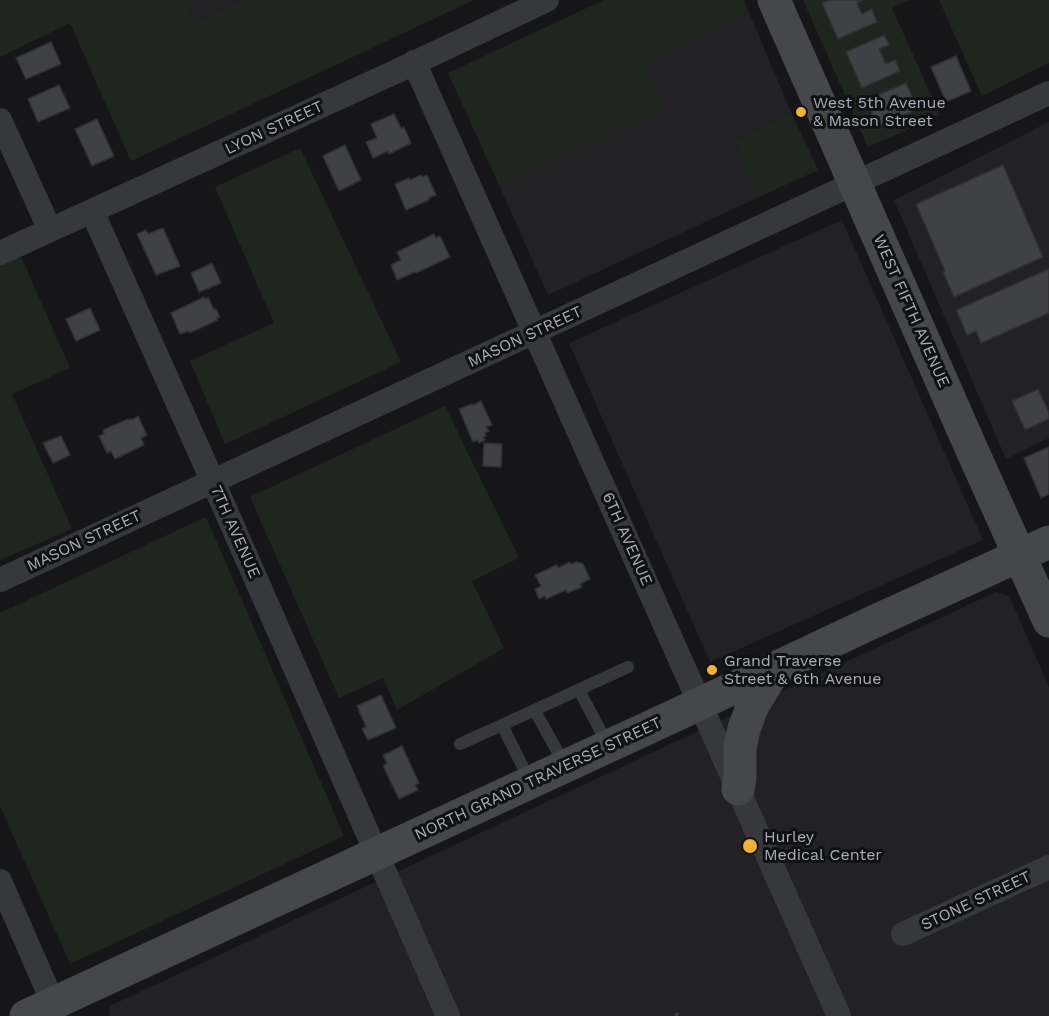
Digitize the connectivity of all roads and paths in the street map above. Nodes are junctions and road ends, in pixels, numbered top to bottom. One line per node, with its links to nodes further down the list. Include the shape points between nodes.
1 (547, 0): 3 (street, LYON STREET)
2 (774, 0): 6 (street, WEST FIFTH AVENUE)
3 (414, 62): 7 (street, LYON STREET); 10 (street, 6TH AVENUE)
4 (1049, 93): 6 (street, MASON STREET)
5 (0, 120): 8 (street)
6 (855, 184): 10 (street, MASON STREET); 13 (street, WEST FIFTH AVENUE)
7 (92, 211): 8 (street, LYON STREET); 11 (street, 7TH AVENUE)
8 (50, 230): 9 (street, LYON STREET)
9 (0, 253)
10 (535, 332): 11 (street, MASON STREET); 19 (street, 6TH AVENUE)
11 (213, 481): 14 (street, MASON STREET); 27 (street, 7TH AVENUE)
12 (1049, 542): 13 (street, NORTH GRAND TRAVERSE STREET)
13 (1020, 555): 15 (street, WEST FIFTH AVENUE); 17 (street, NORTH GRAND TRAVERSE STREET)
14 (0, 580)
15 (1049, 621)
16 (628, 667): 18 (lane)
17 (772, 670): 19 (street, NORTH GRAND TRAVERSE STREET); 26 (street, via 744,729)
18 (579, 690): 20 (lane); 23 (lane)
19 (700, 704): 23 (street, NORTH GRAND TRAVERSE STREET); 26 (street, 6TH AVENUE)
20 (535, 711): 21 (lane); 24 (lane)
21 (502, 725): 22 (lane); 25 (lane)
22 (460, 744)
23 (608, 746): 24 (street, NORTH GRAND TRAVERSE STREET)
24 (566, 766): 25 (street, NORTH GRAND TRAVERSE STREET)
25 (530, 782): 27 (street, NORTH GRAND TRAVERSE STREET)
26 (738, 789): 33 (street, 6TH AVENUE)
27 (377, 854): 31 (street, NORTH GRAND TRAVERSE STREET); 32 (street, 7TH AVENUE)
28 (1049, 867): 30 (street, STONE STREET)
29 (0, 880): 31 (street)
30 (903, 934)
31 (46, 1012)
32 (448, 1016)
33 (839, 1016)

